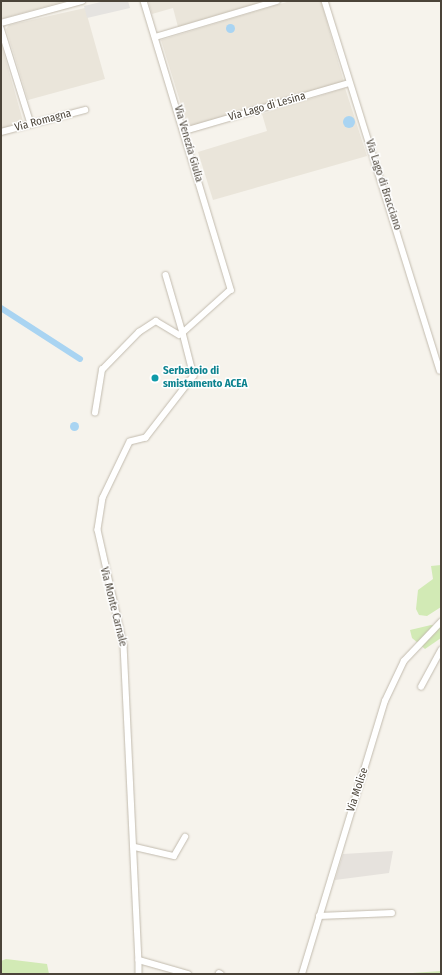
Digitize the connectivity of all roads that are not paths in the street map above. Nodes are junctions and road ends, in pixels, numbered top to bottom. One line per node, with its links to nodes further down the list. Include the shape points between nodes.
1 (82, 1): 5 (street)
2 (144, 1): 7 (street, Via Venezia Giulia)
3 (277, 1): 7 (street)
4 (325, 1): 8 (street, Via Lago di Bracciano)
5 (1, 23)
6 (1, 28): 10 (street)
7 (155, 37): 11 (street, Via Venezia Giulia)
8 (348, 83): 11 (street, Via Lago di Lesina); 15 (street, Via Lago di Bracciano, via 387,193)
9 (85, 110): 10 (street, Via Romagna)
10 (31, 124): 12 (street, Via Romagna)
11 (186, 131): 14 (street, Via Venezia Giulia, via 230,287 228,296)
12 (1, 132)
13 (166, 275): 14 (street)
14 (181, 334): 16 (street, via 156,321 139,332 102,370); 21 (street, Via Monte Carnale, via 194,376 146,438 130,442 103,498 98,530 124,645)
15 (440, 370)
16 (95, 413)
17 (441, 622): 23 (street, Via Molise, via 404,661 394,680)
18 (441, 650): 19 (street)
19 (421, 687)
20 (185, 837): 21 (street, via 174,856)
21 (135, 847): 24 (street, Via Monte Carnale)
22 (392, 913): 23 (street)
23 (319, 916): 27 (street, Via Molise)
24 (139, 960): 25 (street, Via Monte Carnale); 26 (street)
25 (139, 974)
26 (188, 974)
27 (302, 974)

